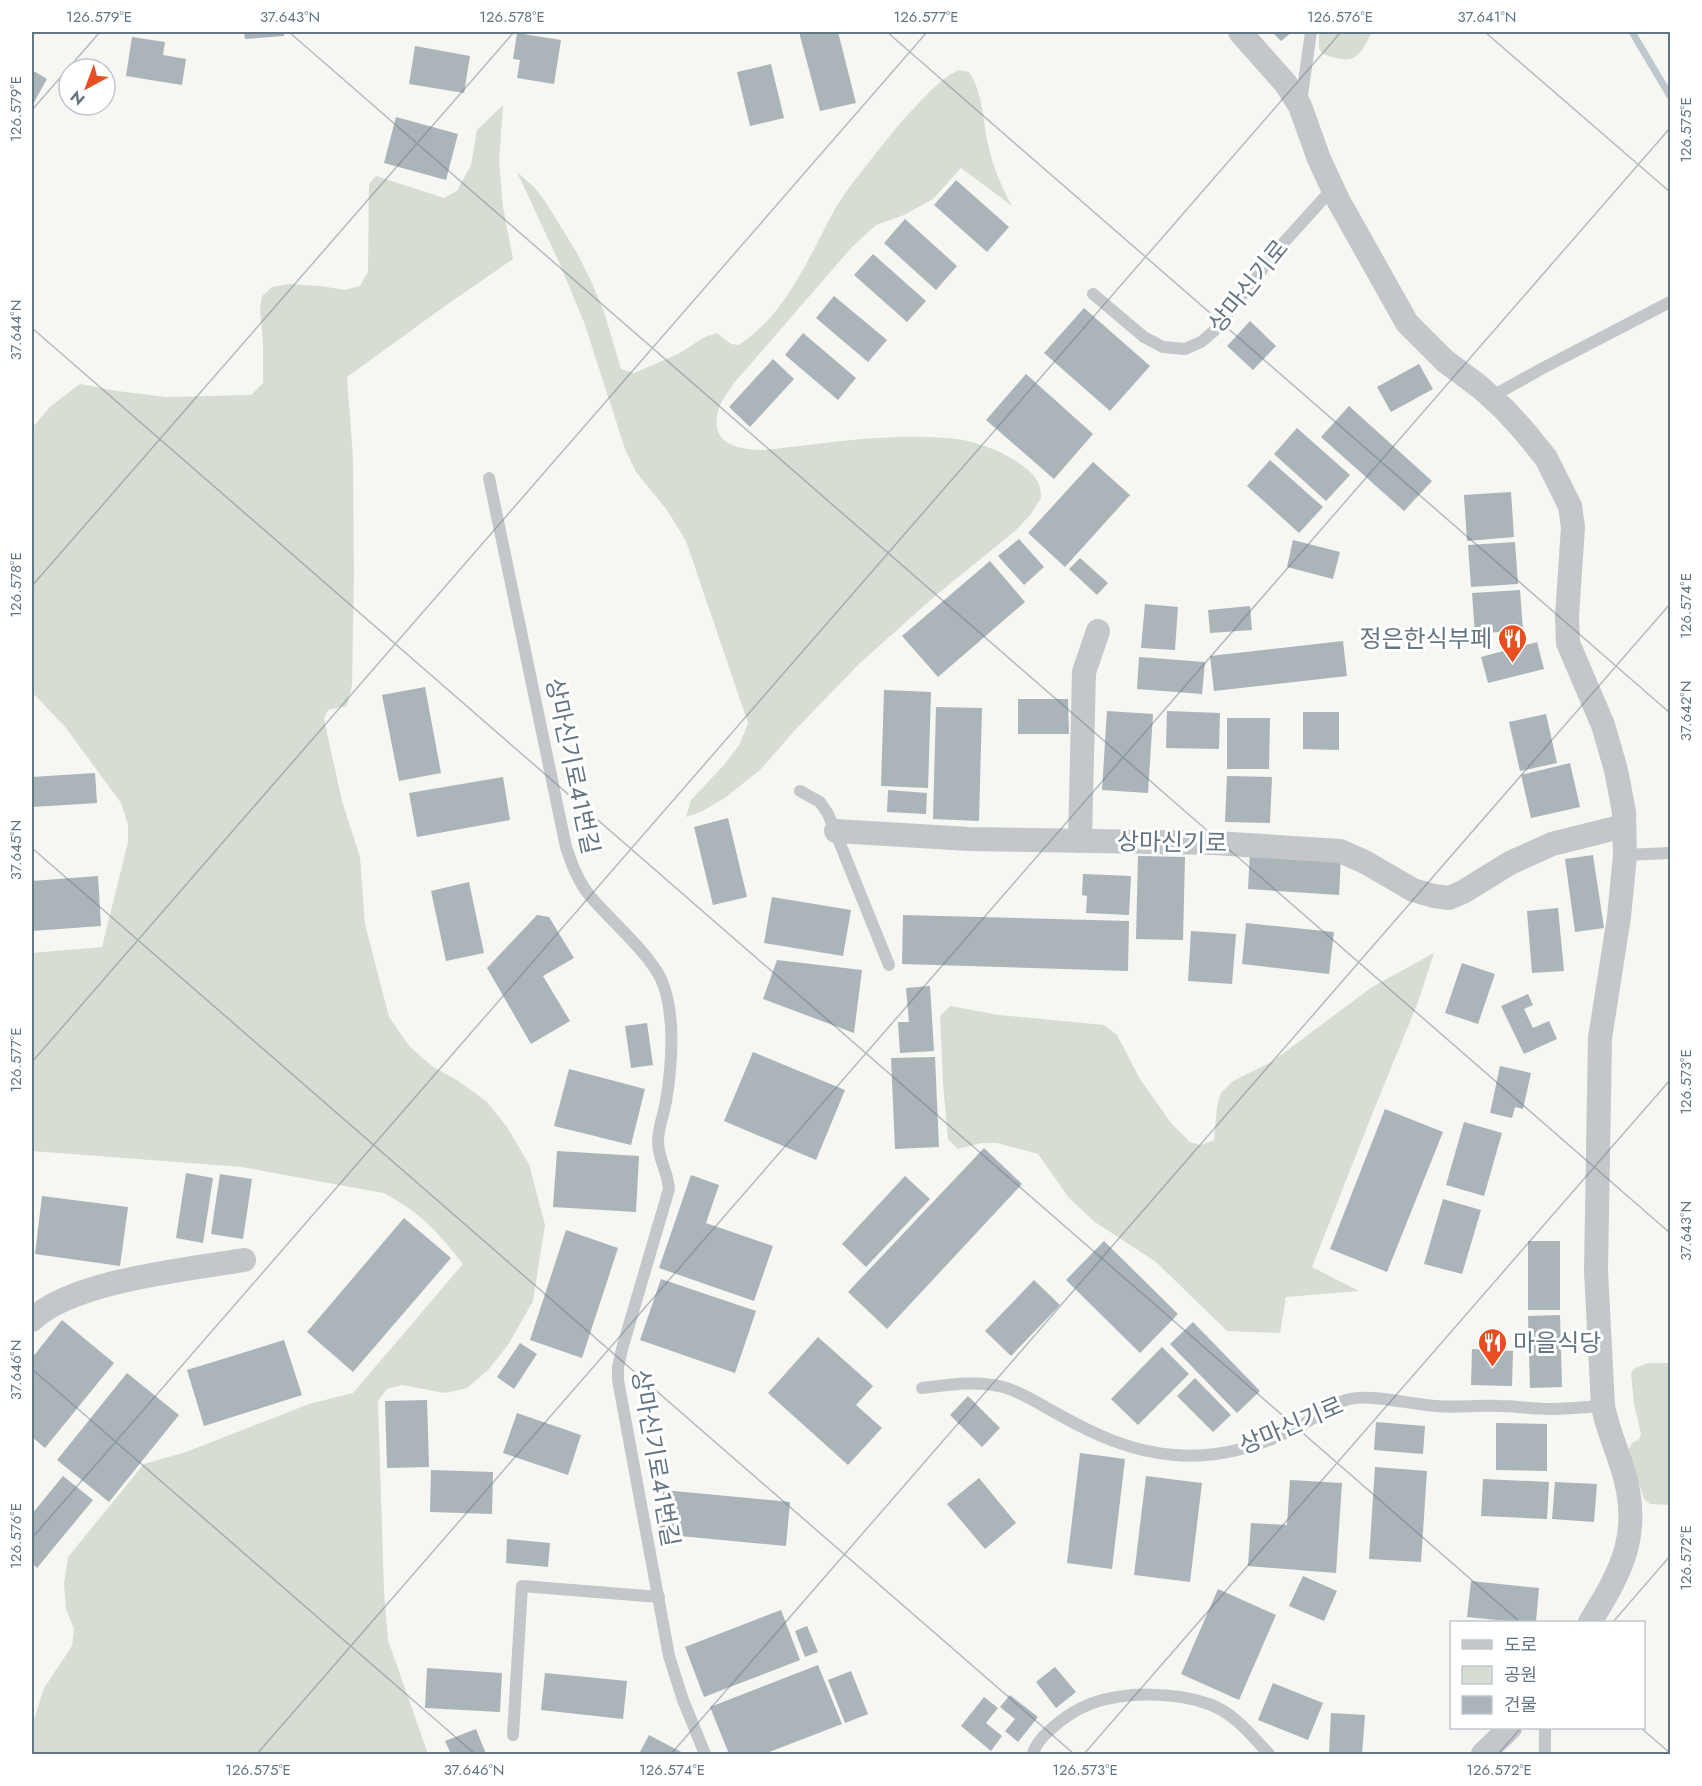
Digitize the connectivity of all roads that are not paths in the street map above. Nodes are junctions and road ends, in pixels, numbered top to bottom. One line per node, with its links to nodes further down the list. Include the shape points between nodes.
1 (1240, 32): 3 (street)
2 (1311, 32): 3 (lane)
3 (1300, 106): 4 (street)
4 (1332, 188): 5 (lane, 상마신기로, via 1201,342 1185,349 1163,347 1144,337); 7 (street, via 1407,323 1445,361)
5 (1093, 294)
6 (1671, 302): 7 (lane)
7 (1491, 397): 11 (street, via 1546,458 1570,506 1573,527 1568,643 1603,725 1616,770)
8 (489, 478): 21 (lane, 상마신기로41번길, via 566,847 576,875 589,895 646,959 660,979 666,998 672,1063 658,1138 669,1189 618,1374)
9 (1098, 631): 13 (street, via 1084,672)
10 (800, 791): 12 (lane, via 820,802)
11 (1624, 826): 13 (street, 상마신기로, via 1552,844 1449,898 1413,890 1340,851 1215,843); 15 (street)
12 (836, 831): 13 (street, 상마신기로); 16 (lane)
13 (1080, 841)
14 (1671, 853): 15 (lane)
15 (1625, 855): 20 (street, via 1620,917 1600,1038 1596,1271)
16 (889, 965)
17 (244, 1260): 18 (street, via 143,1277 77,1294 39,1312)
18 (32, 1320)
19 (922, 1388): 20 (lane, 상마신기로, via 959,1383 1004,1387 1109,1441 1174,1455 1207,1455 1267,1441 1348,1399 1438,1406)
20 (1603, 1406): 22 (street, via 1630,1496 1632,1520 1620,1569)
21 (659, 1596): 25 (lane, via 522,1586); 26 (lane, 상마신기로41번길, via 669,1656)
22 (1591, 1621)
23 (1509, 1729): 29 (street)
24 (1545, 1729): 30 (lane)
25 (513, 1735)
26 (705, 1755)
27 (1033, 1755): 28 (lane, via 1034,1747 1045,1734 1090,1704 1161,1694 1226,1712)
28 (1269, 1755)
29 (1483, 1755)
30 (1545, 1755)

